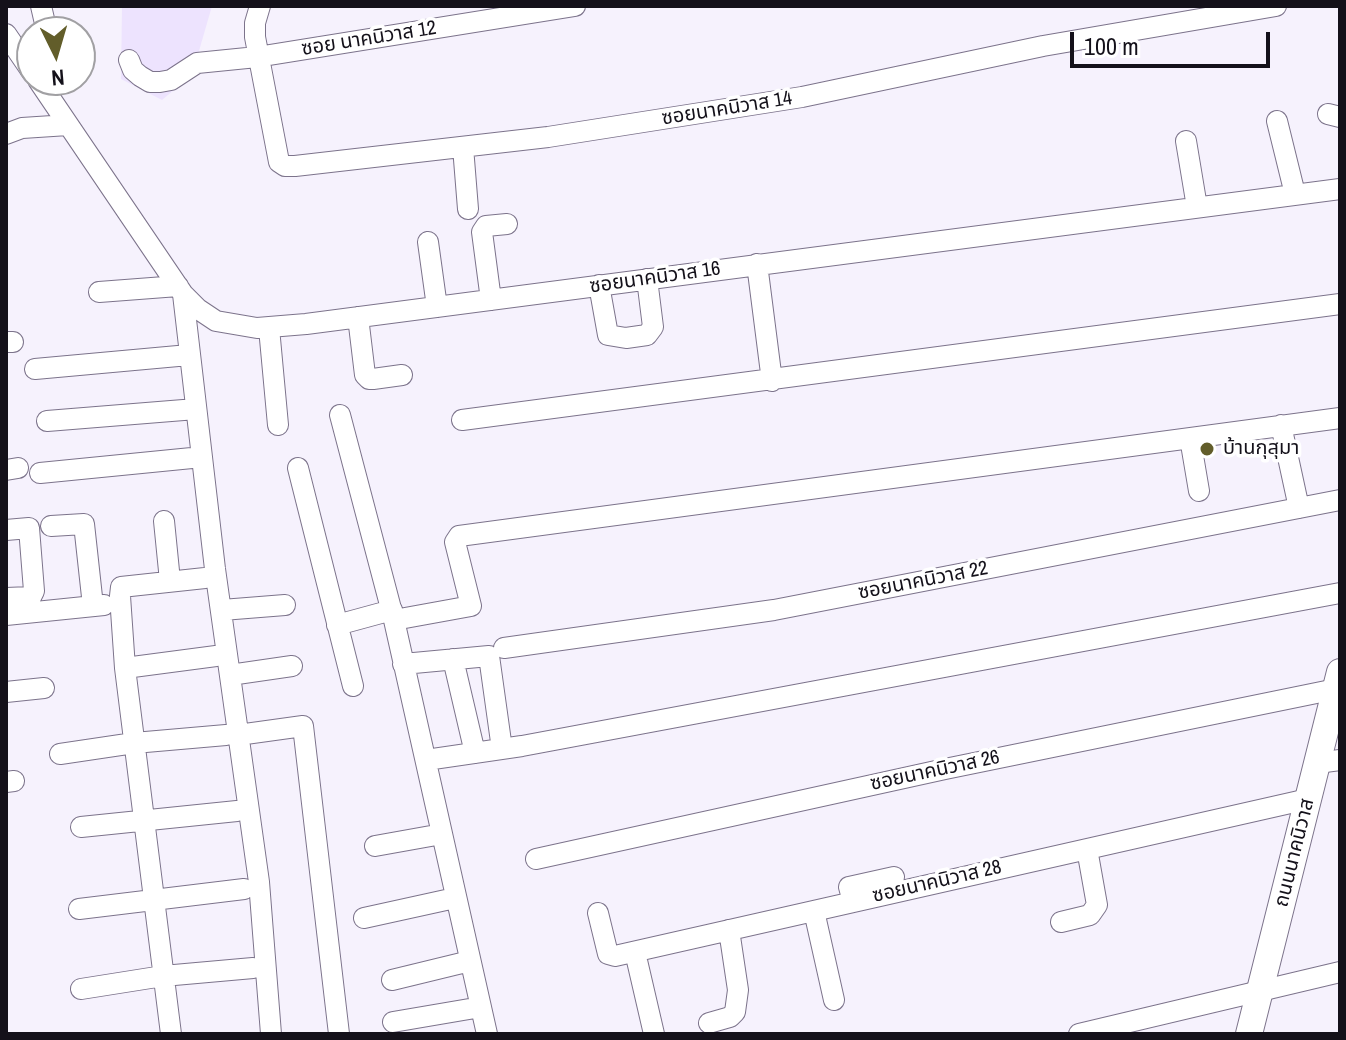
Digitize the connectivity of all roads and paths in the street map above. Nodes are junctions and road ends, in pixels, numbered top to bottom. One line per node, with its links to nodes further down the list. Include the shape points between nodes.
1 (260, 6): 4 (street)
2 (575, 6): 4 (street, ซอย นาคนิวาส 12)
3 (1276, 6): 11 (street, ซอยนาคนิวาส 14, via 1043,46 802,97)
4 (257, 57): 5 (street, ซอย นาคนิวาส 12, via 197,63 160,82 140,76); 11 (street, ซอยนาคนิวาส 14, via 279,162 285,166)
5 (129, 60)
6 (49, 96): 8 (street, ซอยนาคนิวาส 16)
7 (1277, 121): 13 (street)
8 (68, 125): 9 (street); 21 (street, ซอยนาคนิวาส 16)
9 (6, 134)
10 (1186, 141): 14 (street)
11 (463, 147): 15 (street)
12 (1340, 189): 13 (street, ซอยนาคนิวาส 16)
13 (1295, 194): 14 (street, ซอยนาคนิวาส 16)
14 (1197, 207): 18 (street, ซอยนาคนิวาส 16)
15 (468, 209)
16 (507, 224): 23 (street, via 486,226 482,232)
17 (428, 242): 25 (street)
18 (757, 264): 19 (street, ซอยนาคนิวาส 16); 31 (street)
19 (647, 279): 20 (street, ซอยนาคนิวาส 16); 20 (street, via 653,327 647,335 626,338 608,335)
20 (599, 285): 23 (street, ซอยนาคนิวาส 16)
21 (180, 290): 22 (street); 27 (street, ซอยนาคนิวาส 16, via 216,321); 28 (street)
22 (99, 292)
23 (491, 300): 25 (street, ซอยนาคนิวาส 16)
24 (1340, 304): 31 (street)
25 (437, 307): 26 (street, ซอยนาคนิวาส 16)
26 (358, 317): 27 (street, ซอยนาคนิวาส 16); 30 (street, via 365,375)
27 (269, 328): 37 (street)
28 (189, 355): 29 (street); 32 (street)
29 (35, 369)
30 (402, 375)
31 (772, 381): 35 (street)
32 (196, 409): 36 (street); 40 (street)
33 (340, 415): 58 (street)
34 (1340, 418): 38 (street)
35 (462, 420)
36 (47, 421)
37 (278, 425)
38 (1281, 425): 39 (street); 45 (street)
39 (1190, 438): 43 (street); 58 (street, via 459,536 455,542 471,606)
40 (202, 457): 42 (street); 56 (street)
41 (298, 468): 59 (street)
42 (40, 473)
43 (1199, 491)
44 (1340, 500): 45 (street, ซอยนาคนิวาส 22)
45 (1299, 508): 60 (street, ซอยนาคนิวาส 22, via 774,610)
46 (164, 521): 50 (street)
47 (51, 526): 55 (street, via 84,524)
48 (6, 530): 52 (street, via 29,528 34,591 31,597)
49 (205, 578): 50 (street)
50 (170, 581): 53 (street, via 121,587)
51 (1340, 593): 73 (street)
52 (6, 598)
53 (120, 605): 55 (street); 65 (street)
54 (285, 605): 56 (street)
55 (93, 606): 57 (street)
56 (222, 610): 66 (street)
57 (6, 615)
58 (393, 615): 59 (street); 63 (street)
59 (337, 625): 68 (street)
60 (496, 652): 62 (street, ซอยนาคนิวาส 22); 73 (street)
61 (216, 656): 65 (street)
62 (453, 659): 63 (street, ซอยนาคนิวาส 22); 74 (street)
63 (403, 664): 76 (street)
64 (292, 666): 66 (street)
65 (125, 668): 72 (street)
66 (230, 675): 71 (street)
67 (1338, 680): 77 (main road, ถนนนาคนิวาส); 85 (street, ซอยนาคนิวาส 26)
68 (353, 686)
69 (44, 688): 70 (street)
70 (6, 692)
71 (232, 735): 72 (street); 110 (street, via 259,882); 111 (street, via 303,726)
72 (134, 743): 75 (street); 80 (street)
73 (502, 749): 74 (street)
74 (475, 753): 76 (street)
75 (60, 754)
76 (426, 760): 82 (street)
77 (1329, 761): 78 (main road, ถนนนาคนิวาส)
78 (1308, 799): 84 (street, ซอยนาคนิวาส 28); 104 (main road, ถนนนาคนิวาส)
79 (237, 811): 80 (street)
80 (144, 820): 81 (street); 89 (street)
81 (81, 827)
82 (442, 834): 83 (street); 88 (street)
83 (375, 846)
84 (1087, 849): 90 (street, ซอยนาคนิวาส 28); 95 (street, via 1097,905 1090,915)
85 (536, 859)
86 (894, 877): 90 (street, via 849,887)
87 (244, 889): 89 (street)
88 (455, 898): 94 (street); 98 (street)
89 (154, 899): 91 (street); 101 (street)
90 (853, 902): 92 (street, ซอยนาคนิวาส 28)
91 (79, 909)
92 (814, 911): 96 (street, ซอยนาคนิวาส 28); 105 (street)
93 (598, 913): 97 (street, via 608,954)
94 (364, 918)
95 (1061, 922)
96 (729, 930): 97 (street, ซอยนาคนิวาส 28); 108 (street, via 738,990 735,1012)
97 (635, 952): 113 (street)
98 (470, 961): 102 (street); 106 (street)
99 (253, 968): 101 (street)
100 (1340, 972): 104 (street)
101 (163, 976): 103 (street); 109 (street)
102 (392, 980)
103 (81, 989)
104 (1260, 992): 114 (street); 115 (main road, ถนนนาคนิวาส)
105 (834, 1000)
106 (481, 1007): 107 (street); 112 (street)
107 (393, 1022)
108 (709, 1023)
109 (171, 1034)
110 (271, 1034)
111 (339, 1034)
112 (487, 1034)
113 (654, 1034)
114 (1079, 1034)
115 (1249, 1034)

